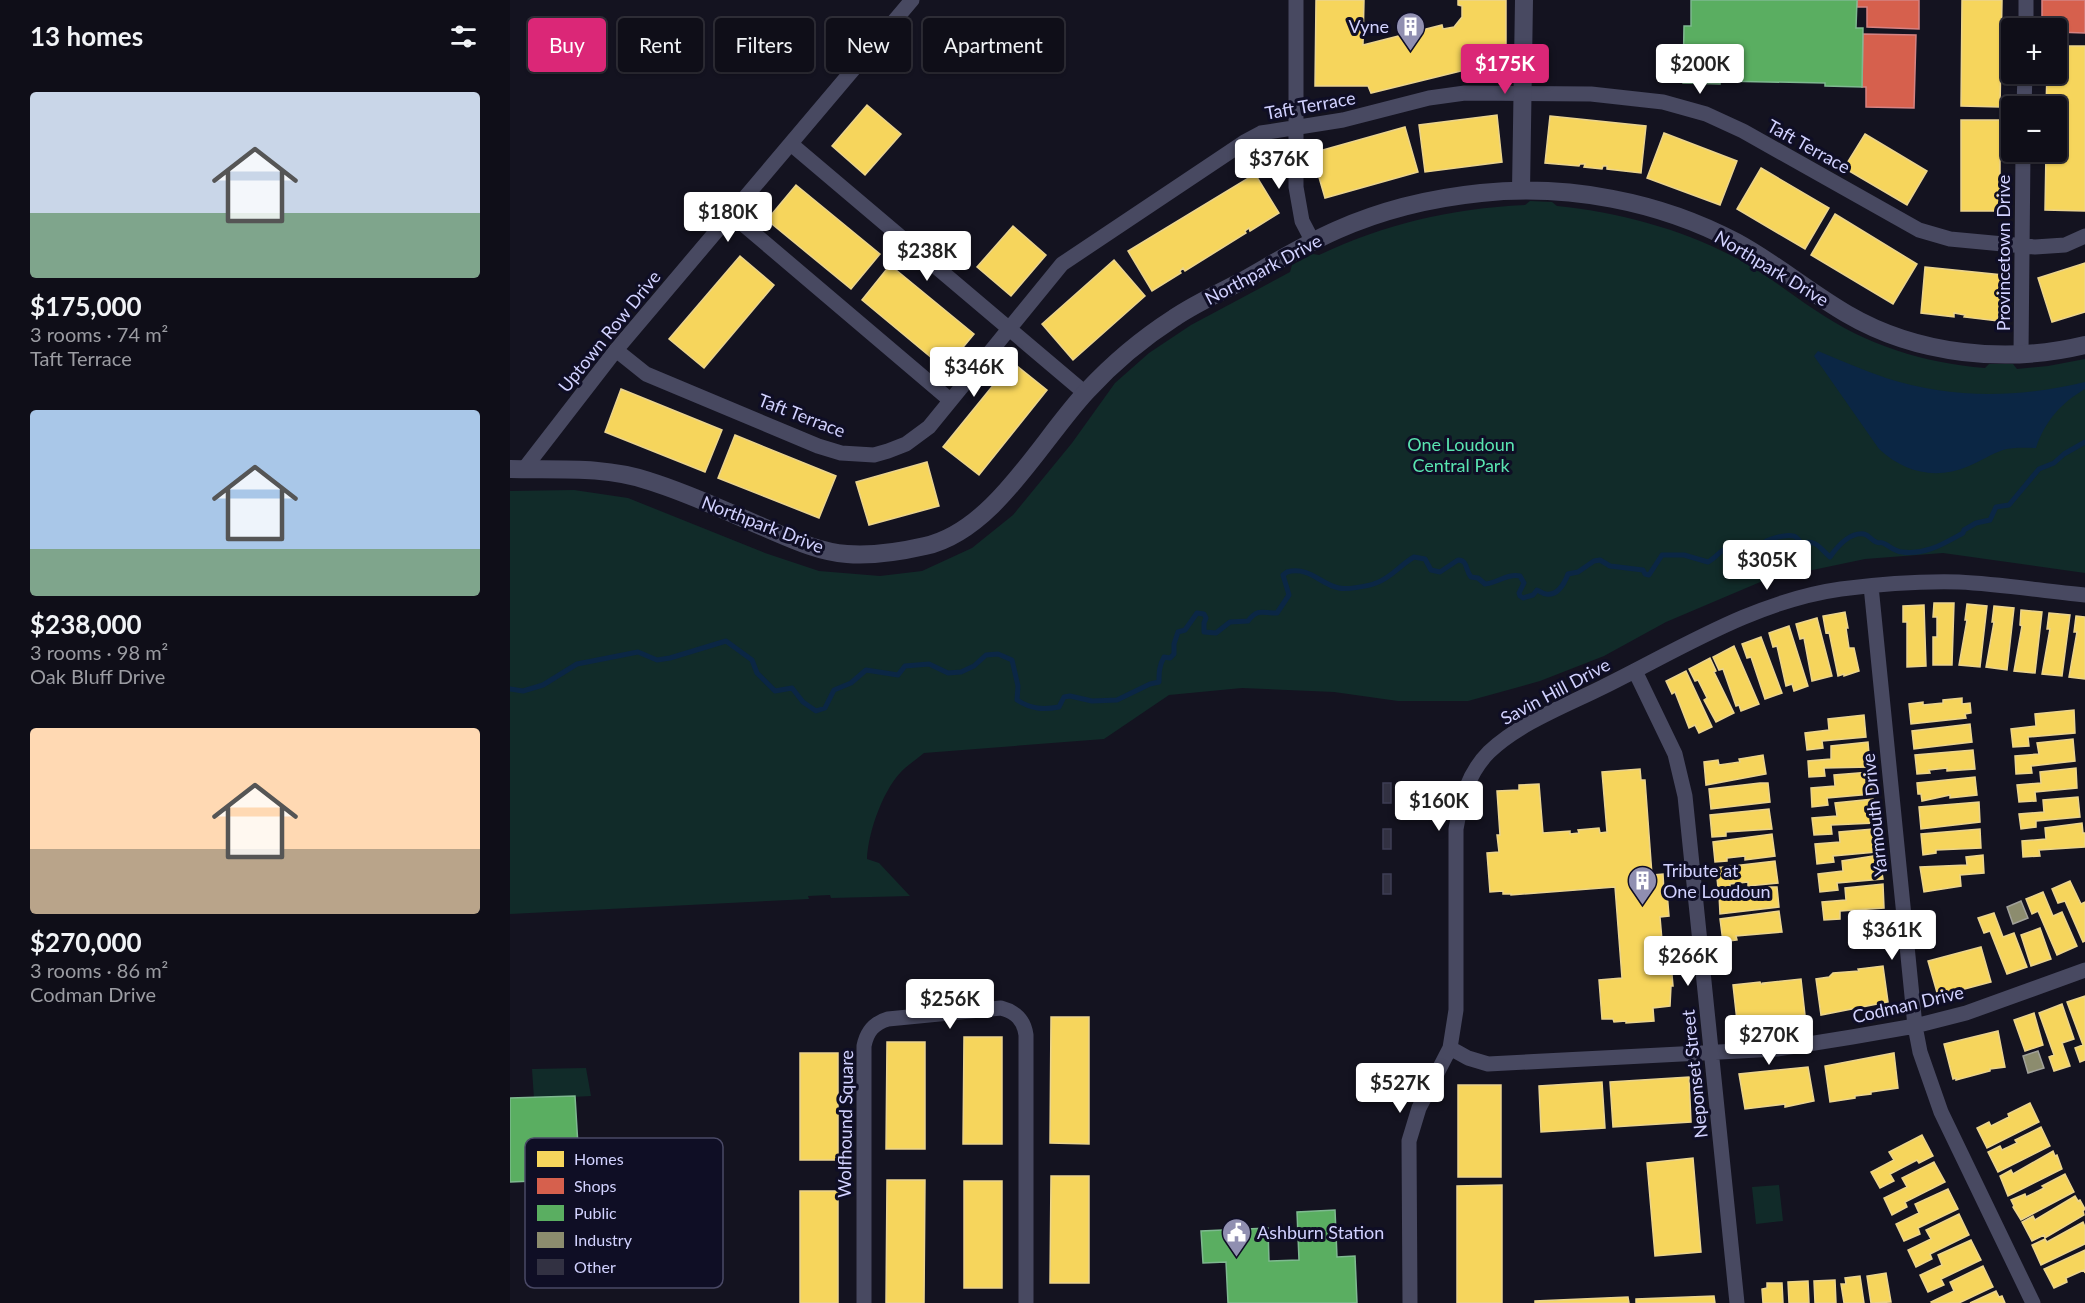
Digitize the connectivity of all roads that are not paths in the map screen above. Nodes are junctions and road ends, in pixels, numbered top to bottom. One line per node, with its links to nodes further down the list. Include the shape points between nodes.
1 (912, 0): 8 (street, Uptown Row Drive)
2 (1296, 0): 7 (street)
3 (1524, 0): 6 (street)
4 (2026, 0): 5 (street)
5 (2026, 18)
6 (1523, 93): 7 (street, Taft Terrace, via 1429,98 1342,120); 10 (street); 14 (street, Taft Terrace, via 1617,96 1663,102 1706,114 1919,230 1950,239)
7 (1295, 127): 13 (street, via 1297,202); 15 (street, Taft Terrace, via 1261,133 1246,141 1062,264)
8 (791, 144): 11 (street, Uptown Row Drive); 15 (street)
9 (2023, 162): 14 (street, Provincetown Drive)
10 (1521, 190): 13 (street, Northpark Drive, via 1412,205); 18 (street, Northpark Drive, via 1597,197 1667,213 1734,241 1848,315 1876,328 1941,348 1991,355)
11 (731, 214): 17 (street, Uptown Row Drive); 20 (street)
12 (2085, 236): 14 (street, Taft Terrace, via 2065,245)
13 (1313, 242): 19 (street, Northpark Drive, via 1175,317)
14 (2022, 245): 18 (street, Provincetown Drive)
15 (1008, 329): 19 (street); 20 (street, Taft Terrace)
16 (2085, 345): 18 (street, Northpark Drive)
17 (616, 350): 20 (street, Taft Terrace, via 646,374 818,446 858,456 906,444 929,427); 21 (street, Uptown Row Drive)
18 (2021, 354)
19 (1085, 393): 21 (street, Northpark Drive, via 1004,493 968,527 931,545 882,554 844,554 810,545 696,498 619,472)
20 (950, 400)
21 (517, 469)
22 (1870, 586): 23 (street, Savin Hill Drive, via 1959,582); 24 (street, Savin Hill Drive, via 1805,596 1766,608 1704,634); 26 (street, Yarmouth Drive)
23 (2085, 595)
24 (1635, 671): 27 (street, Savin Hill Drive, via 1525,726 1490,751 1467,782 1456,829 1456,1010); 28 (street, Neponset Street, via 1675,754 1685,796)
25 (2085, 970): 26 (street, Codman Drive, via 1966,1013)
26 (1915, 1026): 28 (street, Codman Drive, via 1777,1049); 33 (street, Yarmouth Drive, via 1941,1112)
27 (1450, 1048): 28 (street, Codman Drive, via 1488,1064); 31 (street, Savin Hill Drive, via 1419,1108 1409,1141)
28 (1711, 1053): 32 (street, Neponset Street)
29 (864, 1303): 30 (street, Wolfhound Square, via 867,1033 888,1019 1001,1008 1020,1018 1026,1035)
30 (1026, 1303)
31 (1410, 1303)
32 (1737, 1303)
33 (2033, 1303)

